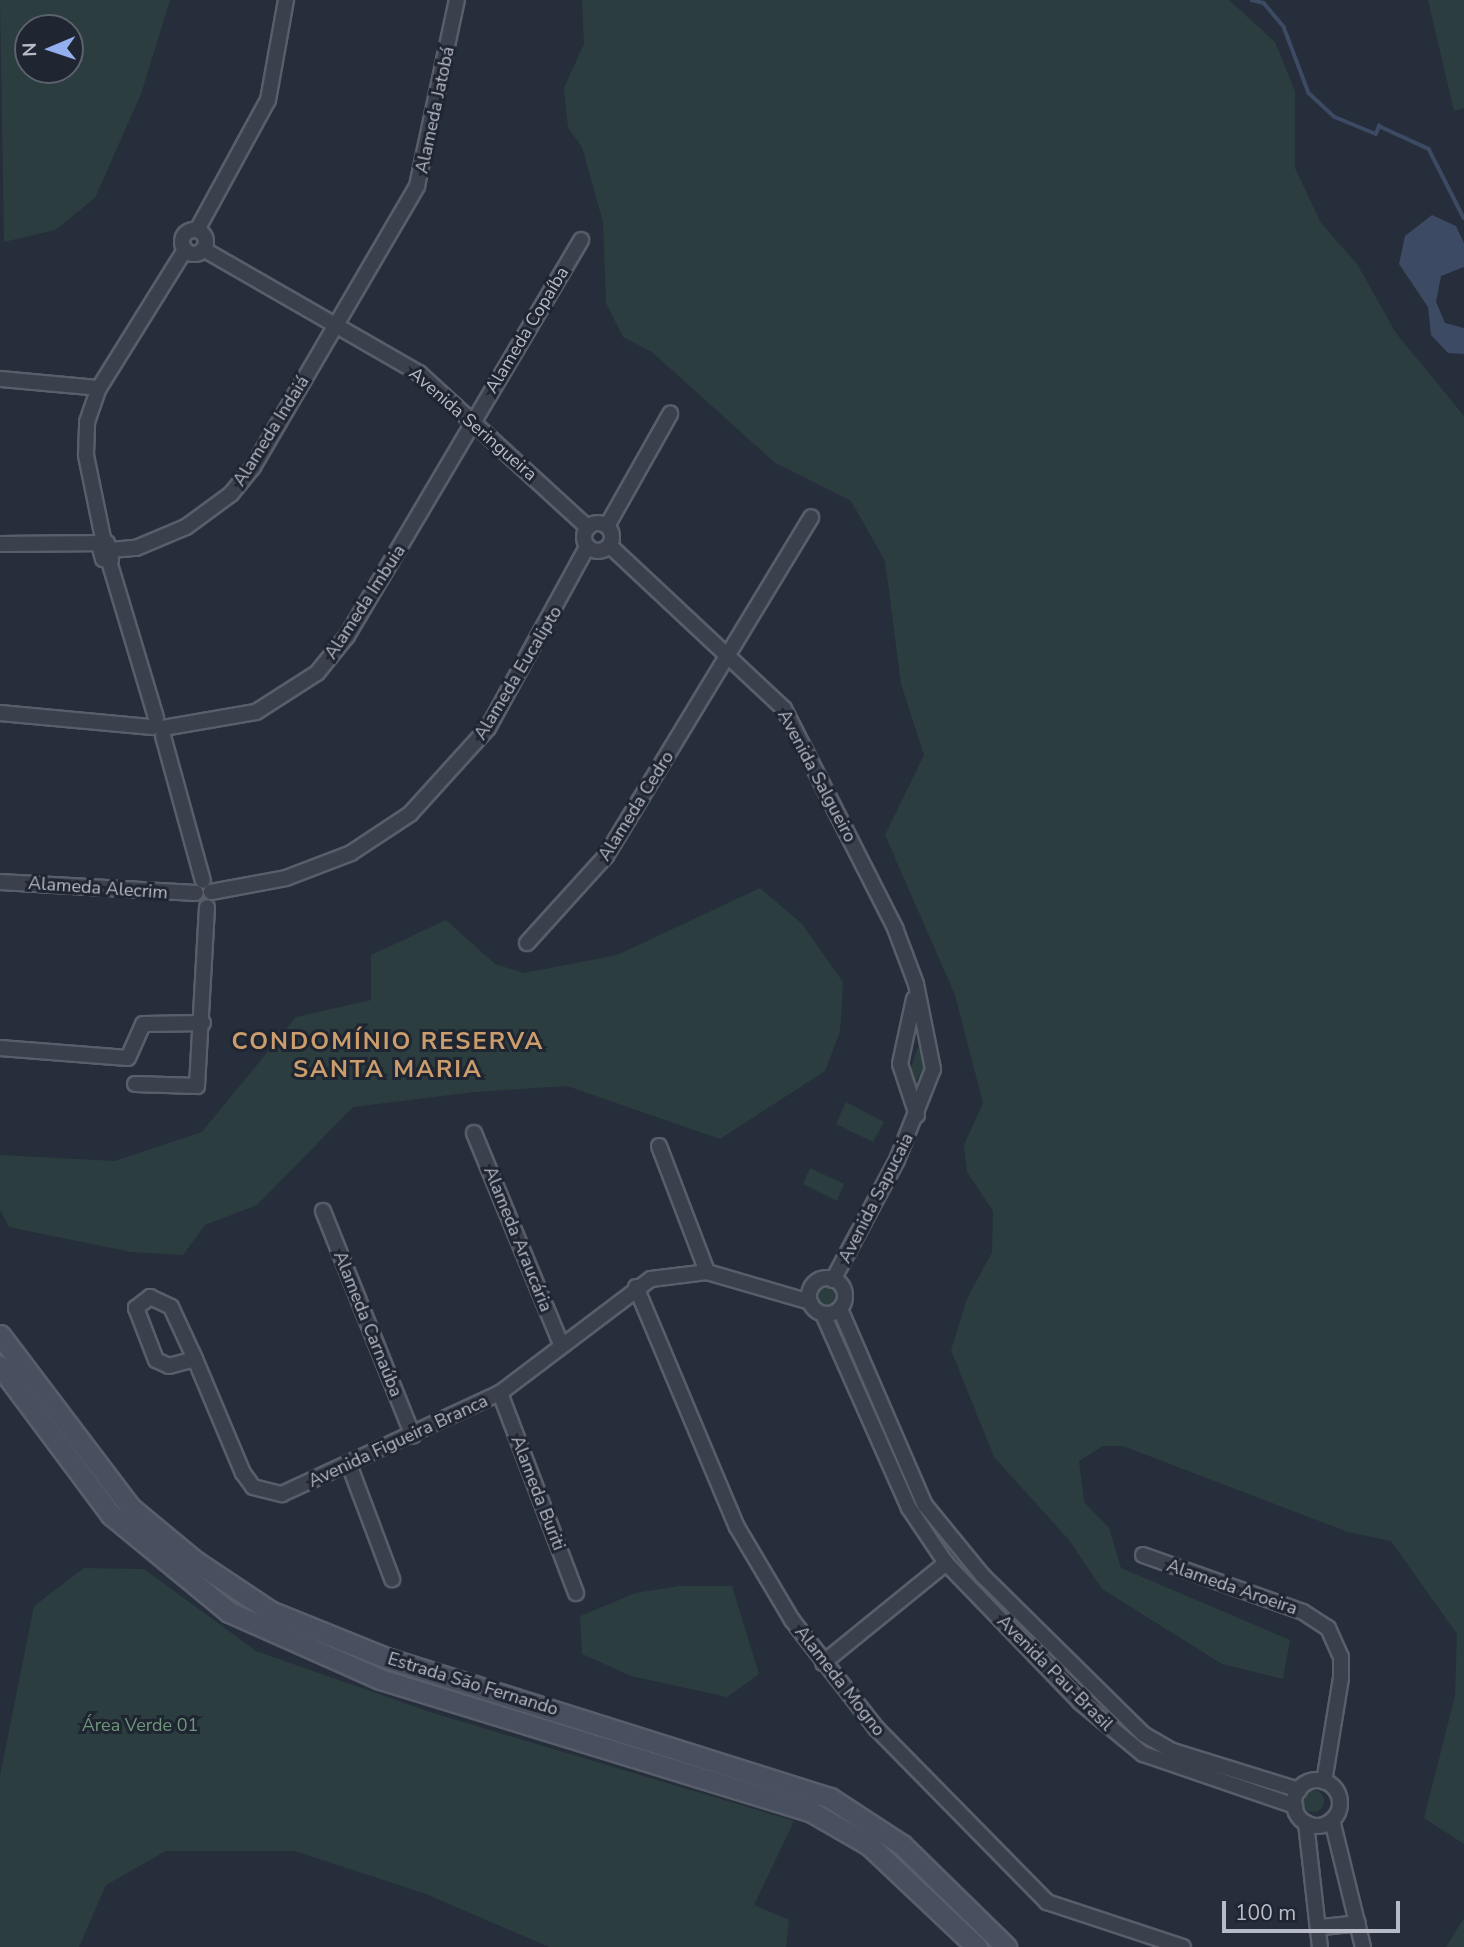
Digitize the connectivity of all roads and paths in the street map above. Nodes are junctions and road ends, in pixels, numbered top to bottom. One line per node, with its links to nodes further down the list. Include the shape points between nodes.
1 (286, 0): 3 (street, via 268,100)
2 (457, 0): 7 (street, Alameda Jatobá, via 417,186)
3 (197, 230): 5 (street, via 205,237); 6 (street, via 183,235)
4 (581, 240): 11 (street, Alameda Copaíba)
5 (203, 249): 6 (street); 7 (street, Avenida Seringueira)
6 (185, 250): 9 (street)
7 (335, 323): 11 (street, Avenida Seringueira, via 419,373); 18 (street, Alameda Indaiá, via 231,494 161,539)
8 (0, 379): 9 (street)
9 (99, 388): 18 (street, via 88,422 86,454)
10 (670, 414): 13 (street)
11 (472, 421): 14 (street, Avenida Seringueira); 21 (street, Alameda Imbuia, via 347,636 317,673 256,712)
12 (811, 517): 19 (street, Alameda Cedro)
13 (607, 526): 14 (street); 16 (street)
14 (588, 528): 17 (street)
15 (0, 544): 18 (street, Alameda Indaiá)
16 (610, 546): 17 (street, via 600,552); 19 (street, Avenida Salgueiro)
17 (587, 547): 23 (street, Alameda Eucalipto, via 488,728 410,814 341,857 260,885)
18 (106, 551): 21 (street)
19 (727, 655): 24 (street, Alameda Cedro, via 606,856); 25 (street, Avenida Salgueiro, via 763,684 802,740)
20 (0, 713): 21 (street, Alameda Imbuia)
21 (158, 727): 23 (street)
22 (0, 882): 23 (street, Alameda Alecrim)
23 (204, 893): 26 (street)
24 (527, 943)
25 (916, 984): 27 (street, Avenida Salgueiro); 28 (street)
26 (203, 1023): 29 (street, via 143,1024 128,1058); 30 (street, via 197,1086)
27 (927, 1040): 28 (street); 32 (street, Avenida Salgueiro, via 933,1069)
28 (907, 1042): 31 (street, via 900,1064)
29 (0, 1048)
30 (135, 1084)
31 (904, 1089): 32 (street); 33 (street)
32 (924, 1091): 33 (street, Avenida Salgueiro)
33 (917, 1115): 38 (street, Avenida Sapucaia)
34 (474, 1133): 44 (street, Alameda Araucária)
35 (659, 1146): 37 (street)
36 (323, 1211): 48 (street, Alameda Carnaúba)
37 (707, 1272): 39 (street, Avenida Figueira Branca, via 668,1275); 40 (street, Avenida Figueira Branca)
38 (833, 1280): 40 (street, via 813,1285); 41 (street, Avenida Pau-Brasil, via 845,1292)
39 (636, 1287): 44 (street, Avenida Figueira Branca); 56 (street, Alameda Mogno, via 737,1527)
40 (810, 1302): 42 (street, Avenida Pau-Brasil)
41 (840, 1309): 42 (street); 50 (street, Avenida Pau-Brasil)
42 (823, 1314): 52 (street, Avenida Pau-Brasil, via 909,1508)
43 (0, 1335): 67 (main road, Estrada São Fernando, via 130,1507 195,1562 270,1611 389,1659 830,1798 902,1845)
44 (561, 1344): 47 (street, Avenida Figueira Branca)
45 (195, 1359): 45 (street, Avenida Figueira Branca, via 171,1307 150,1297 138,1302 156,1360 169,1366); 49 (street, Avenida Figueira Branca, via 253,1487 282,1494)
46 (0, 1366): 66 (main road, Estrada São Fernando, via 111,1515 229,1612 380,1679 810,1811 869,1844)
47 (500, 1393): 48 (street, Avenida Figueira Branca); 55 (street, Alameda Buriti)
48 (413, 1436): 49 (street, Avenida Figueira Branca)
49 (349, 1467): 54 (street)
50 (937, 1526): 52 (street, Avenida Pau-Brasil); 53 (street, Avenida Pau-Brasil)
51 (1143, 1555): 57 (street, Alameda Aroeira, via 1303,1612 1328,1628 1341,1657 1341,1678)
52 (946, 1563): 53 (street, Avenida Pau-Brasil); 56 (street); 59 (street, Avenida Pau-Brasil, via 1080,1702 1143,1754)
53 (983, 1576): 58 (street, Avenida Pau-Brasil, via 1143,1734 1173,1751)
54 (393, 1579)
55 (576, 1593)
56 (823, 1663): 68 (street, Alameda Mogno, via 876,1728 1047,1902)
57 (1324, 1782): 58 (street); 60 (street, via 1339,1796)
58 (1299, 1790): 59 (street)
59 (1295, 1806): 61 (street)
60 (1332, 1820): 61 (street); 62 (street)
61 (1306, 1823): 63 (street)
62 (1344, 1885): 63 (street); 64 (street)
63 (1317, 1889): 65 (street)
64 (1358, 1923): 65 (street); 70 (street)
65 (1322, 1927): 69 (street)
66 (977, 1947)
67 (1006, 1947)
68 (1183, 1947)
69 (1320, 1947)
70 (1363, 1947)

